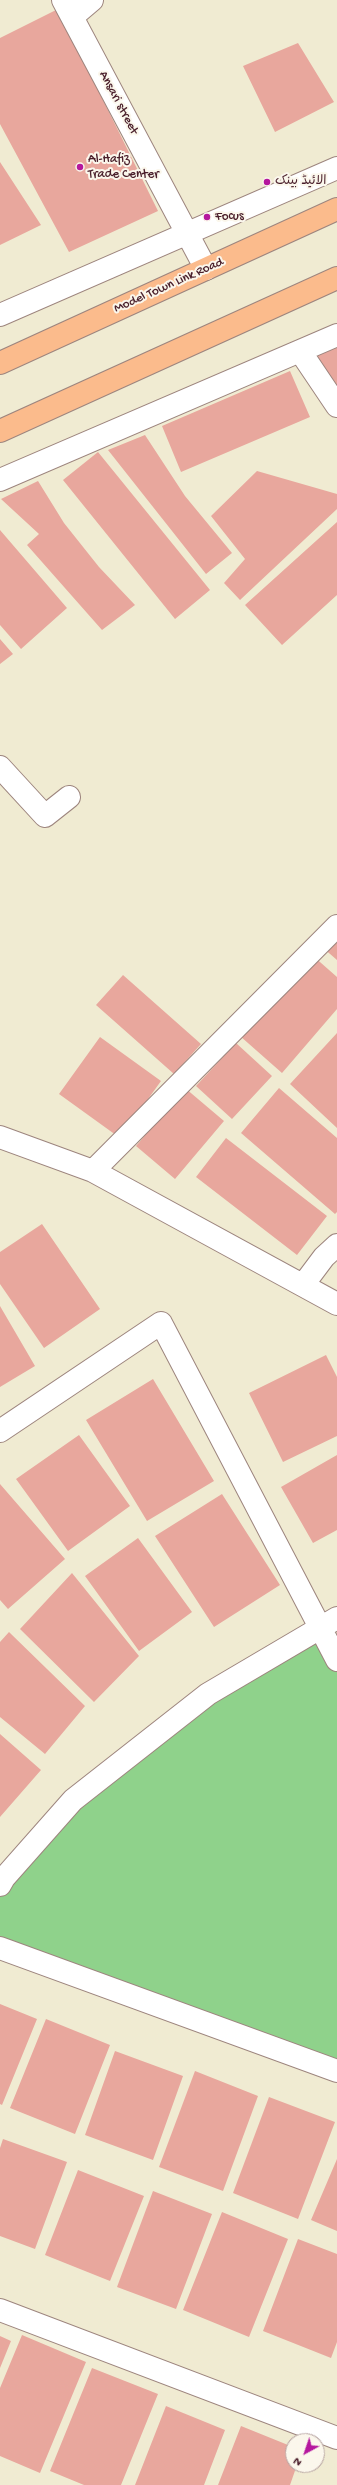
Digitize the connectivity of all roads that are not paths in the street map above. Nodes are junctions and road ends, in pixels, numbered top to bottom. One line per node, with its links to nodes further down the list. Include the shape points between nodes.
1 (92, 0): 2 (street)
2 (67, 8): 5 (street, Ansari street)
3 (337, 168): 5 (street)
4 (337, 209): 6 (main road, Model Town Link Road)
5 (188, 232): 6 (street, Ansari street); 8 (street)
6 (206, 269): 11 (main road, Model Town Link Road)
7 (337, 278): 13 (main road)
8 (0, 315)
9 (337, 335): 10 (street)
10 (300, 351): 12 (street); 14 (street)
11 (0, 362)
12 (337, 406)
13 (0, 431)
14 (0, 480)
15 (0, 767): 16 (street, via 45,816)
16 (70, 797)
17 (337, 926): 19 (street)
18 (0, 1137): 19 (street)
19 (93, 1171): 21 (street)
20 (337, 1245): 21 (street, via 324,1256)
21 (303, 1285): 22 (street)
22 (337, 1304)
23 (0, 1431): 24 (street, via 161,1323)
24 (329, 1622): 25 (street); 26 (street, via 208,1694 72,1800)
25 (337, 1660)
26 (0, 1885)
27 (0, 1948): 28 (street)
28 (337, 2070)
29 (0, 2310): 30 (street)
30 (337, 2438)

